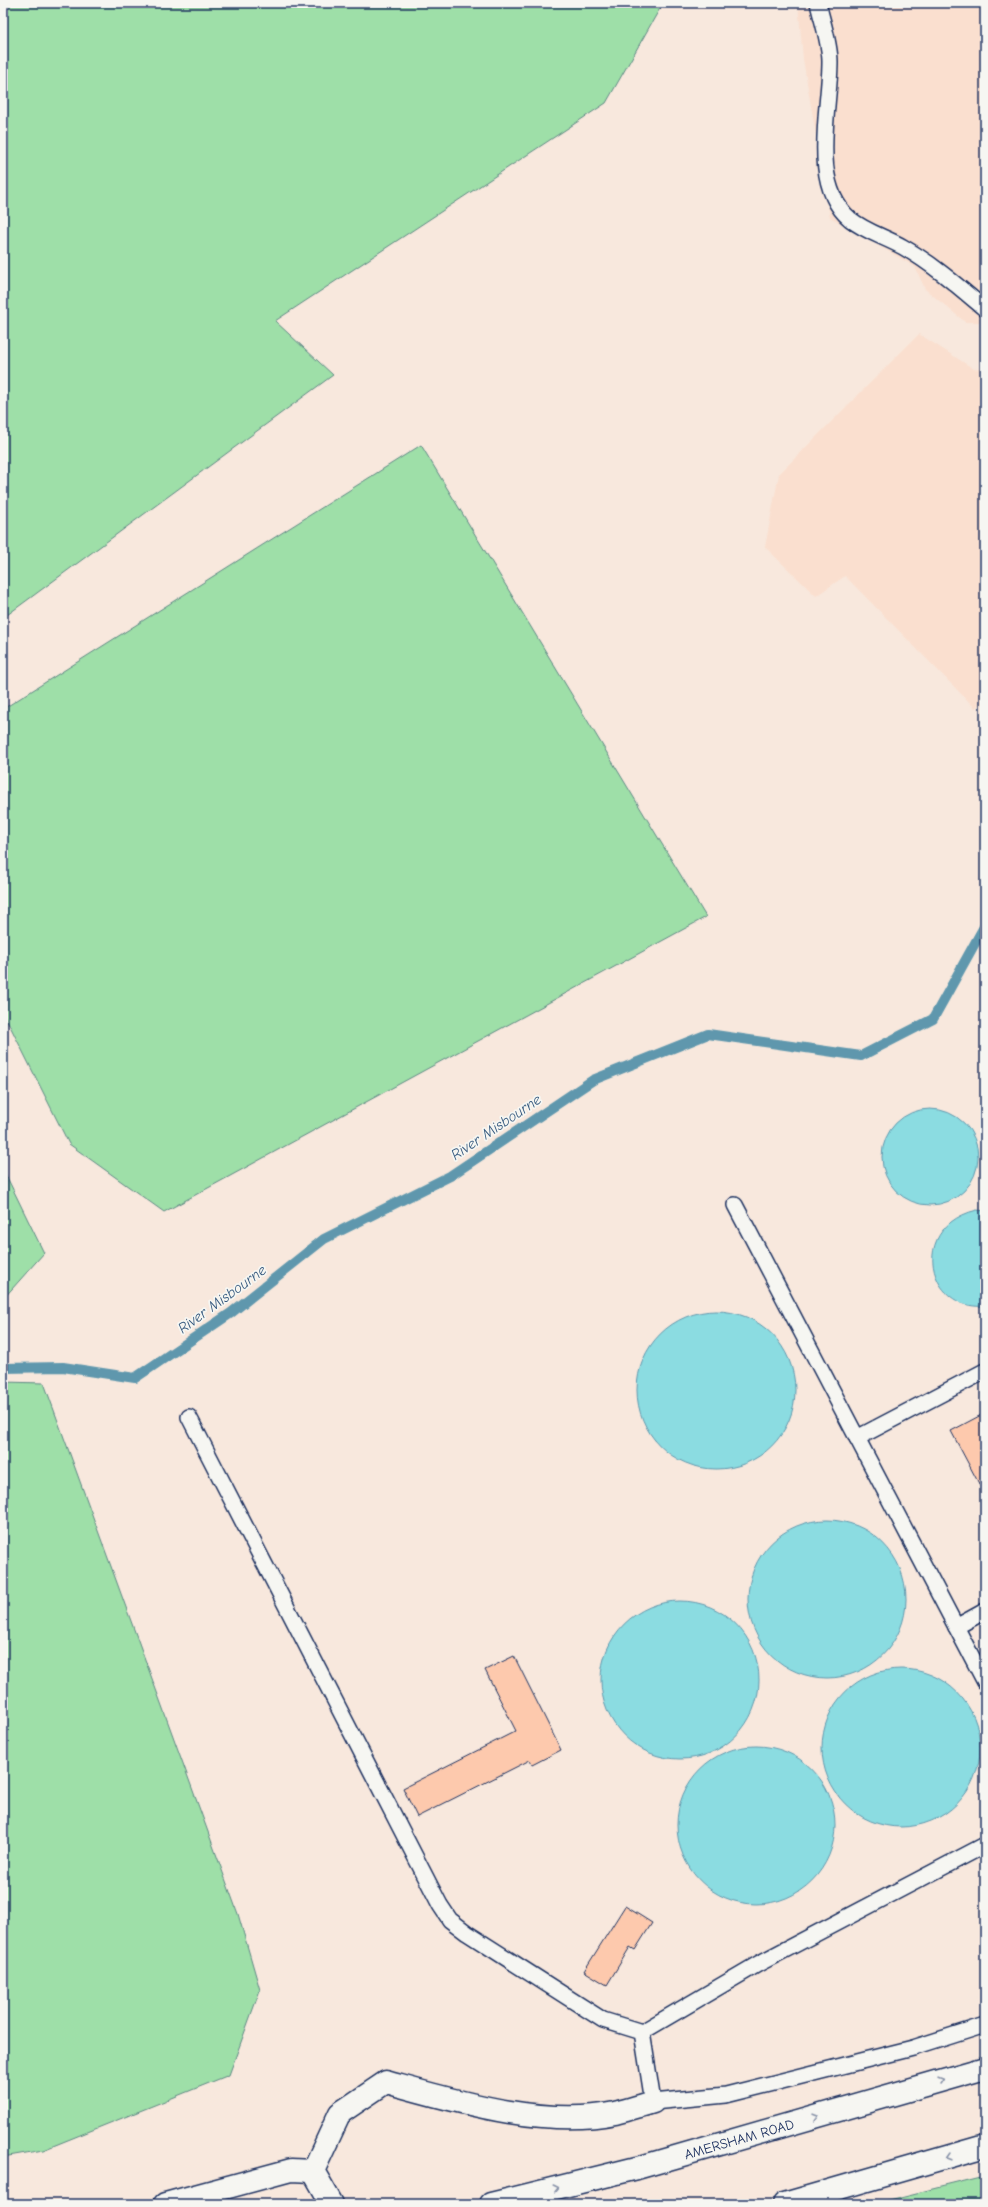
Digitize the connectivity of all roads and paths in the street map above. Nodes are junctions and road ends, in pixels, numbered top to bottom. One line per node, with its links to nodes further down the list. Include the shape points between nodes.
1 (818, 3): 2 (lane, via 830,60 825,139 826,166 834,200 850,218 875,235 903,247 956,284)
2 (985, 309)
3 (736, 1205): 6 (lane)
4 (985, 1371): 6 (lane)
5 (189, 1416): 12 (lane, via 450,1920 603,2020)
6 (857, 1438): 8 (lane)
7 (985, 1611): 8 (lane)
8 (956, 1627): 9 (lane)
9 (985, 1682)
10 (985, 1845): 12 (lane, via 758,1964)
11 (985, 2025): 14 (lane, via 914,2048 726,2095)
12 (642, 2032): 14 (lane)
13 (985, 2068): 19 (main road, AMERSHAM ROAD, one-way to 13, via 637,2168)
14 (653, 2102): 16 (main road, via 614,2113 565,2118 481,2108 386,2082 340,2113)
15 (985, 2146): 20 (main road, one-way to 20)
16 (313, 2171): 17 (main road, via 292,2170); 18 (main road)
17 (165, 2204)
18 (332, 2204)
19 (491, 2204)
20 (784, 2204)

